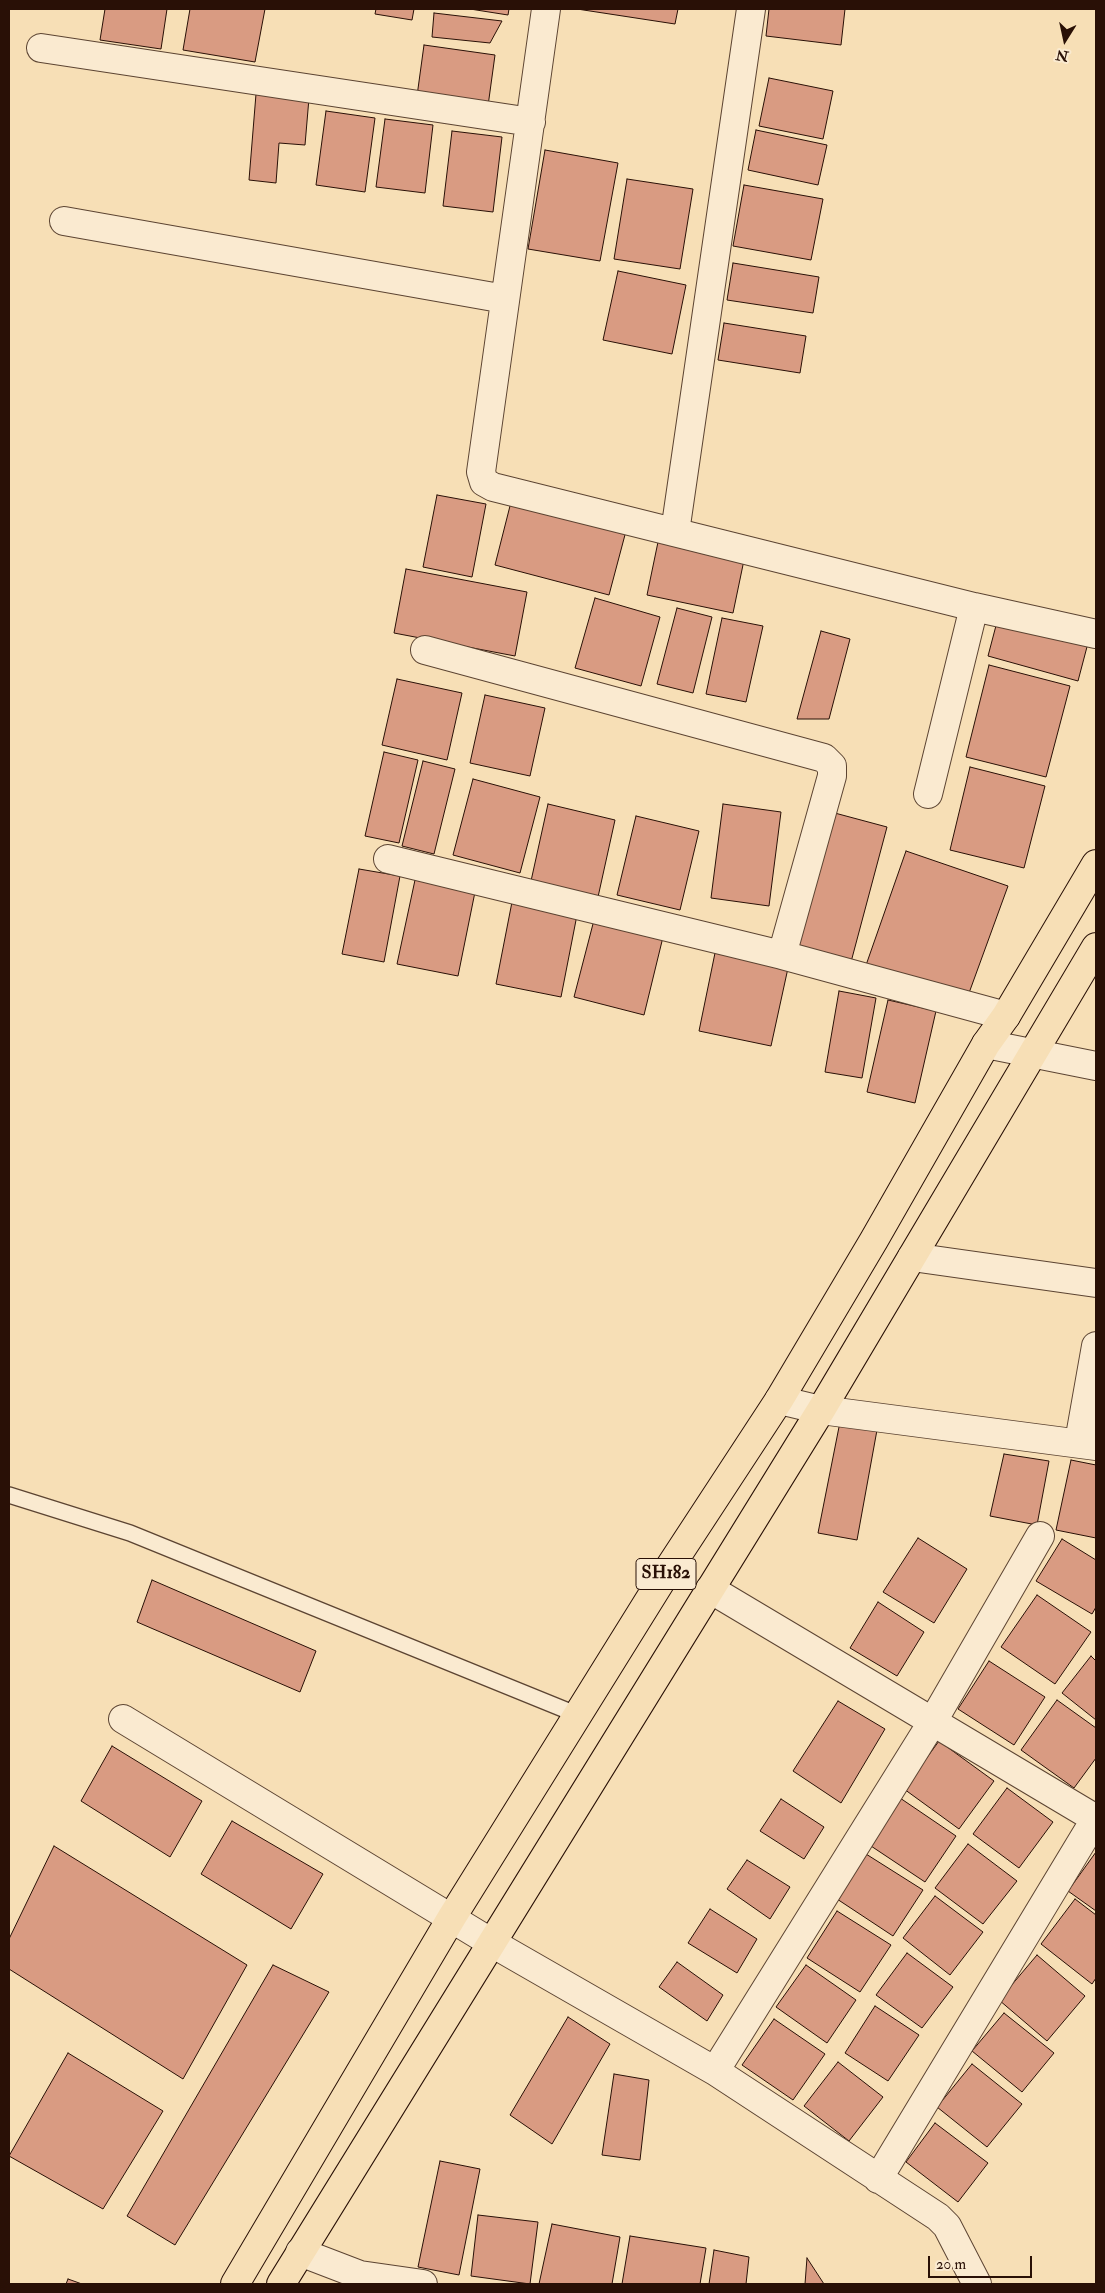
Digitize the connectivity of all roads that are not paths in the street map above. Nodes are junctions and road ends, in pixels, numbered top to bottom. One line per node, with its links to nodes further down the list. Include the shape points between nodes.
1 (546, 9): 4 (street)
2 (751, 9): 7 (street)
3 (42, 48): 4 (street)
4 (531, 122): 6 (street)
5 (64, 221): 6 (street)
6 (505, 299): 7 (street, via 481,472 484,482 492,487)
7 (675, 532): 8 (street)
8 (974, 607): 9 (street); 11 (street)
9 (1096, 634)
10 (425, 650): 15 (street, via 824,758 832,766 832,776)
11 (928, 794)
12 (388, 859): 15 (street)
13 (1096, 864): 16 (main road, SH182)
14 (1096, 947): 18 (main road, SH182)
15 (782, 956): 16 (street)
16 (1006, 1016): 17 (main road, SH182)
17 (986, 1044): 18 (street); 23 (main road, SH182)
18 (1033, 1053): 19 (street); 20 (main road, SH182)
19 (1096, 1066)
20 (912, 1257): 21 (street); 24 (main road, SH182)
21 (1096, 1283)
22 (1096, 1346): 25 (street)
23 (779, 1400): 24 (street); 29 (main road, SH182)
24 (821, 1410): 25 (street); 28 (main road, SH182)
25 (1087, 1444)
26 (9, 1495): 29 (lane, via 130,1533)
27 (1040, 1536): 31 (street)
28 (710, 1589): 31 (street); 34 (main road, SH182)
29 (578, 1715): 33 (main road, SH182)
30 (123, 1719): 33 (street)
31 (933, 1721): 32 (street); 35 (street)
32 (1096, 1818): 36 (street)
33 (452, 1917): 34 (street); 38 (main road, SH182)
34 (492, 1943): 35 (street); 37 (main road, SH182)
35 (715, 2071): 36 (street)
36 (878, 2179): 41 (street, via 947,2226)
37 (300, 2252): 39 (main road, SH182); 40 (street, via 360,2275)
38 (235, 2284)
39 (282, 2284)
40 (423, 2284)
41 (976, 2284)

